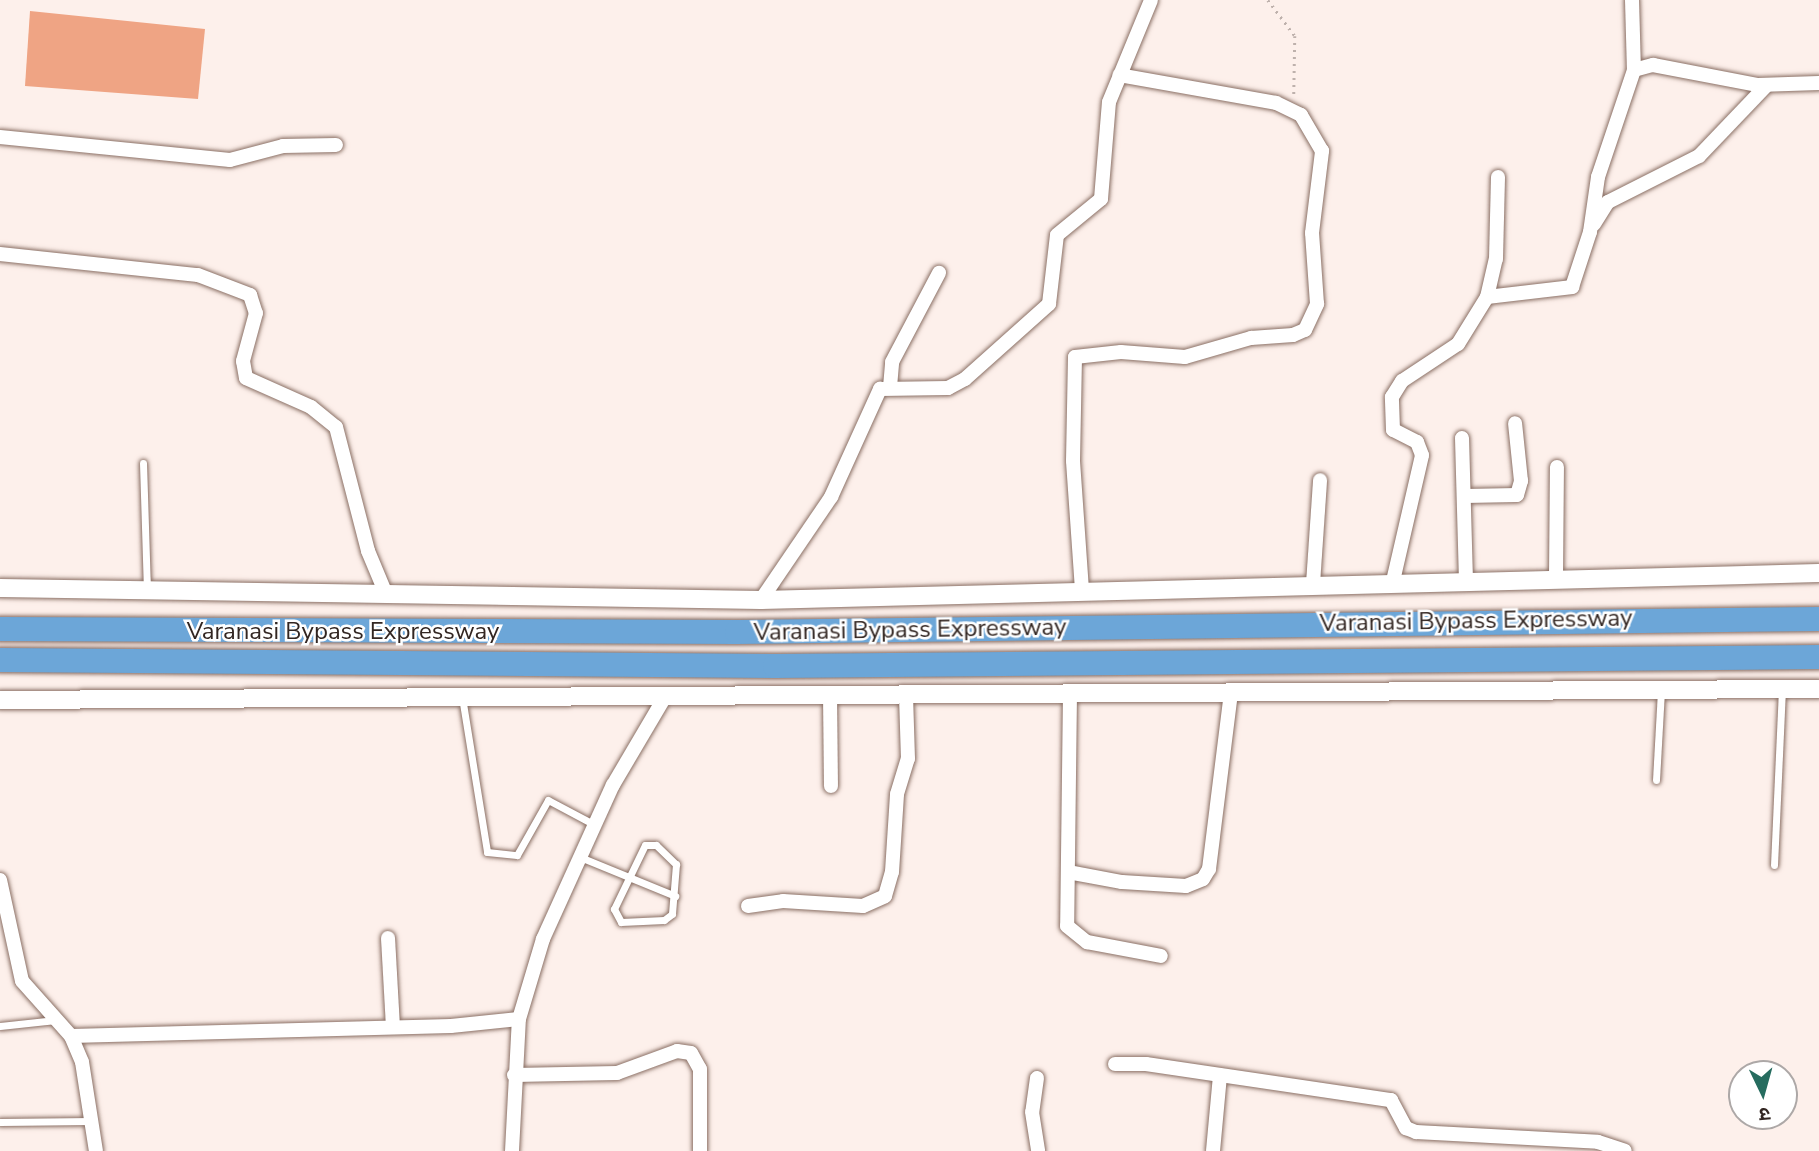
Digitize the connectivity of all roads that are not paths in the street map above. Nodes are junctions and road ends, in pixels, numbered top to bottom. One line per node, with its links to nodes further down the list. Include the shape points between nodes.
1 (1151, 0): 4 (street)
2 (1632, 0): 3 (street)
3 (1634, 70): 6 (street, via 1653,65); 10 (street, via 1598,177)
4 (1119, 75): 14 (street, via 1105,124 1101,199 1057,235 1049,304 965,379 931,390); 28 (street, via 1295,109 1321,151 1312,233 1318,296 1313,319 1300,333 1251,338 1194,356 1153,358 1121,352 1075,357 1073,461)
5 (1819, 83): 6 (street)
6 (1766, 86): 10 (street, via 1692,161 1608,202)
7 (0, 137): 8 (street, via 230,160 283,146)
8 (336, 145)
9 (1498, 177): 13 (street, via 1496,258)
10 (1590, 232): 13 (street, via 1572,287)
11 (0, 254): 29 (street, via 198,275 250,295 256,313 243,362 246,378 311,407 336,427 368,551)
12 (939, 274): 14 (street, via 892,362)
13 (1486, 298): 24 (street, via 1458,344 1402,381 1392,397 1392,430 1417,442 1422,455)
14 (890, 387): 30 (street, via 874,397 831,497)
15 (1516, 423): 20 (street, via 1521,481 1517,495)
16 (1462, 438): 20 (street)
17 (143, 463): 27 (lane)
18 (1556, 467): 22 (street)
19 (1320, 480): 25 (street)
20 (1465, 496): 23 (street)
21 (1819, 573): 22 (street)
22 (1556, 577): 23 (street)
23 (1465, 579): 24 (street)
24 (1393, 581): 25 (street)
25 (1313, 584): 28 (street)
26 (0, 588): 27 (street)
27 (147, 590): 29 (street)
28 (1082, 590): 30 (street)
29 (386, 594): 30 (street)
30 (761, 600)
31 (1819, 619): 32 (highway, Varanasi Bypass Expressway, via 737,632)
32 (0, 629)
33 (1819, 657): 34 (highway, Varanasi Bypass Expressway, via 802,666)
34 (0, 660)
35 (1782, 689): 36 (street); 37 (street); 49 (lane)
36 (1819, 689)
37 (1661, 690): 38 (street); 45 (lane)
38 (1231, 692): 39 (street); 50 (street, via 1209,869 1203,879 1186,886)
39 (1070, 693): 41 (street); 50 (street)
40 (830, 694): 41 (street); 42 (street); 46 (street)
41 (906, 694): 54 (street, via 908,759 897,794 892,872 885,896 863,906 783,901)
42 (666, 695): 43 (street); 47 (street)
43 (461, 697): 44 (street); 47 (lane, via 487,852 517,855 548,800)
44 (0, 699)
45 (1656, 780)
46 (831, 786)
47 (595, 825): 48 (street)
48 (580, 858): 51 (lane); 57 (street, via 543,939)
49 (1774, 865)
50 (1068, 872): 56 (street, via 1067,926 1075,936)
51 (628, 877): 53 (lane); 53 (lane, via 645,845 656,845 676,864); 53 (lane, via 614,909 621,922 670,918)
52 (0, 880): 58 (street, via 22,981)
53 (675, 896)
54 (748, 906)
55 (388, 938): 60 (street)
56 (1161, 956)
57 (519, 1019): 60 (street); 63 (street)
58 (56, 1020): 59 (lane); 61 (street)
59 (0, 1026)
60 (393, 1027): 61 (street)
61 (71, 1036): 66 (street, via 82,1062)
62 (1115, 1064): 64 (street)
63 (514, 1075): 70 (street); 71 (street, via 617,1073 677,1051 691,1053 700,1069)
64 (1220, 1075): 68 (street, via 1391,1100 1411,1131); 73 (street)
65 (1037, 1078): 72 (street, via 1032,1112)
66 (91, 1121): 67 (lane); 69 (street)
67 (0, 1122)
68 (1502, 1145): 74 (street, via 1598,1142)
69 (96, 1151)
70 (512, 1151)
71 (700, 1151)
72 (1038, 1151)
73 (1213, 1151)
74 (1625, 1151)

